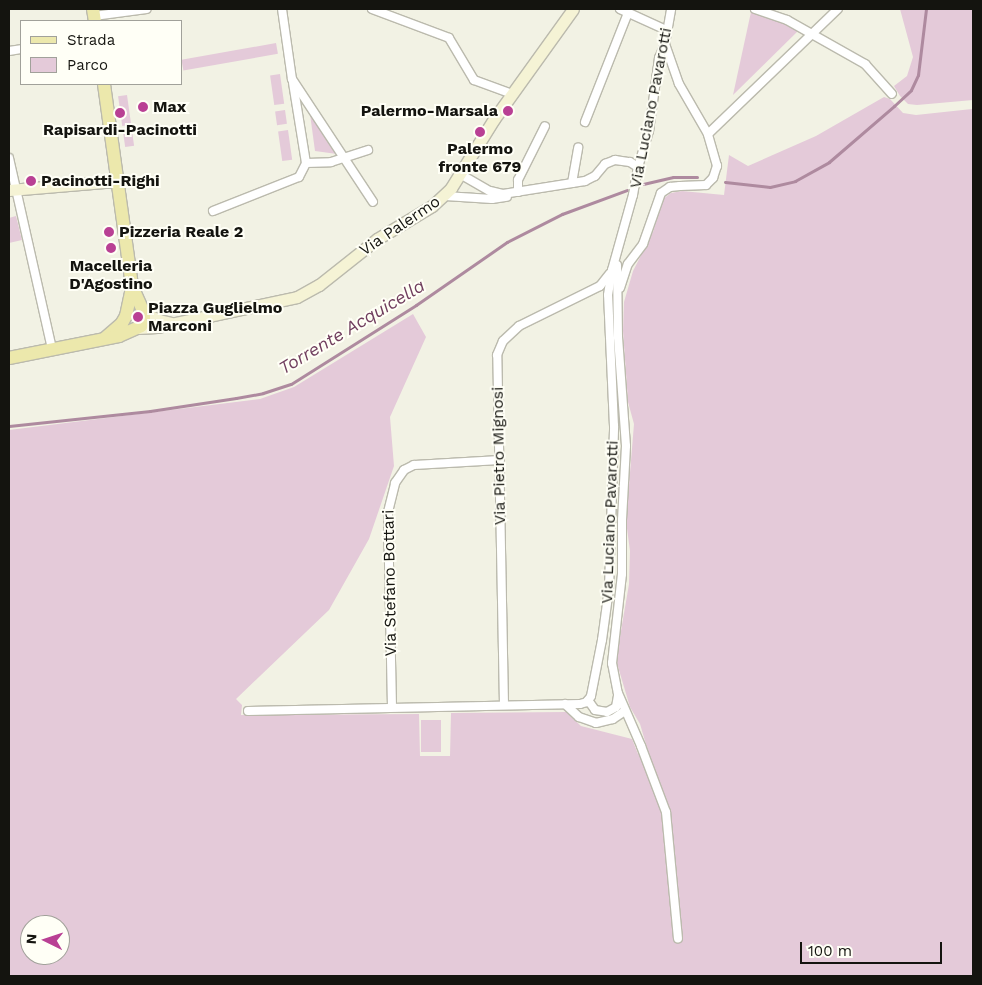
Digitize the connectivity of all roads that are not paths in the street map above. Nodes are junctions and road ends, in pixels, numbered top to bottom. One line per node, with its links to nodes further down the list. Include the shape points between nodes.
1 (147, 9): 10 (street)
2 (282, 9): 14 (street)
3 (372, 9): 16 (street, via 449,38 474,80)
4 (573, 9): 16 (main road, Via Palermo)
5 (620, 9): 9 (street)
6 (671, 9): 11 (street, Via Luciano Pavarotti)
7 (755, 9): 12 (street)
8 (838, 9): 12 (street)
9 (628, 13): 11 (street); 18 (street)
10 (94, 15)
11 (666, 30): 13 (street, Via Luciano Pavarotti)
12 (814, 33): 17 (street, via 865,64); 20 (street)
13 (665, 44): 20 (street, via 679,84); 26 (street, Via Luciano Pavarotti, via 658,58 649,131)
14 (292, 79): 24 (street); 25 (street)
15 (104, 85): 28 (main road)
16 (512, 94): 27 (main road, Via Palermo)
17 (892, 94)
18 (585, 122)
19 (545, 126): 31 (street, via 518,180)
20 (708, 134): 35 (street, via 717,166 713,178 706,185 670,187 661,193 643,244)
21 (578, 148): 29 (street)
22 (368, 150): 24 (street)
23 (9, 158): 30 (street)
24 (344, 158): 25 (street); 33 (street)
25 (306, 163): 34 (street, via 295,180)
26 (638, 167): 29 (street, via 615,160 605,164 590,179); 36 (street, Via Luciano Pavarotti)
27 (460, 174): 31 (street, via 499,194); 32 (main road, Via Palermo)
28 (117, 181): 30 (main road); 39 (main road)
29 (572, 183): 31 (street)
30 (12, 189): 46 (street)
31 (518, 192): 32 (street, via 503,199)
32 (445, 196): 43 (main road, Via Palermo, via 377,239 307,293)
33 (374, 202)
34 (213, 211)
35 (633, 254): 36 (street); 40 (street, via 624,273)
36 (617, 256): 37 (street, Via Luciano Pavarotti); 40 (street)
37 (612, 270): 38 (street, Via Pietro Mignosi)
38 (606, 284): 48 (street, Via Pietro Mignosi, via 519,326 503,341 497,363); 50 (street, Via Luciano Pavarotti, via 614,434 609,589 594,687)
39 (132, 286): 41 (main road); 42 (main road)
40 (618, 299): 49 (street, via 626,446 622,574 612,654)
41 (143, 312): 42 (main road, via 134,308); 43 (main road); 44 (main road, via 144,322)
42 (126, 315): 44 (main road, via 127,324); 45 (main road)
43 (175, 323): 44 (main road, Via Palermo)
44 (135, 328): 45 (main road)
45 (103, 339): 46 (main road)
46 (52, 349): 47 (main road)
47 (9, 358)
48 (500, 460): 52 (street, Via Pietro Mignosi); 53 (street, Via Stefano Bottari, via 414,465 404,470 395,483 388,512)
49 (618, 693): 50 (street, via 616,707 607,712 595,710); 55 (street)
50 (588, 700): 51 (street, via 580,704)
51 (565, 704): 52 (street); 55 (street, via 579,716 596,723)
52 (504, 705): 53 (street)
53 (392, 707): 54 (street)
54 (248, 711)
55 (625, 711): 56 (street, via 666,812)
56 (678, 938)

